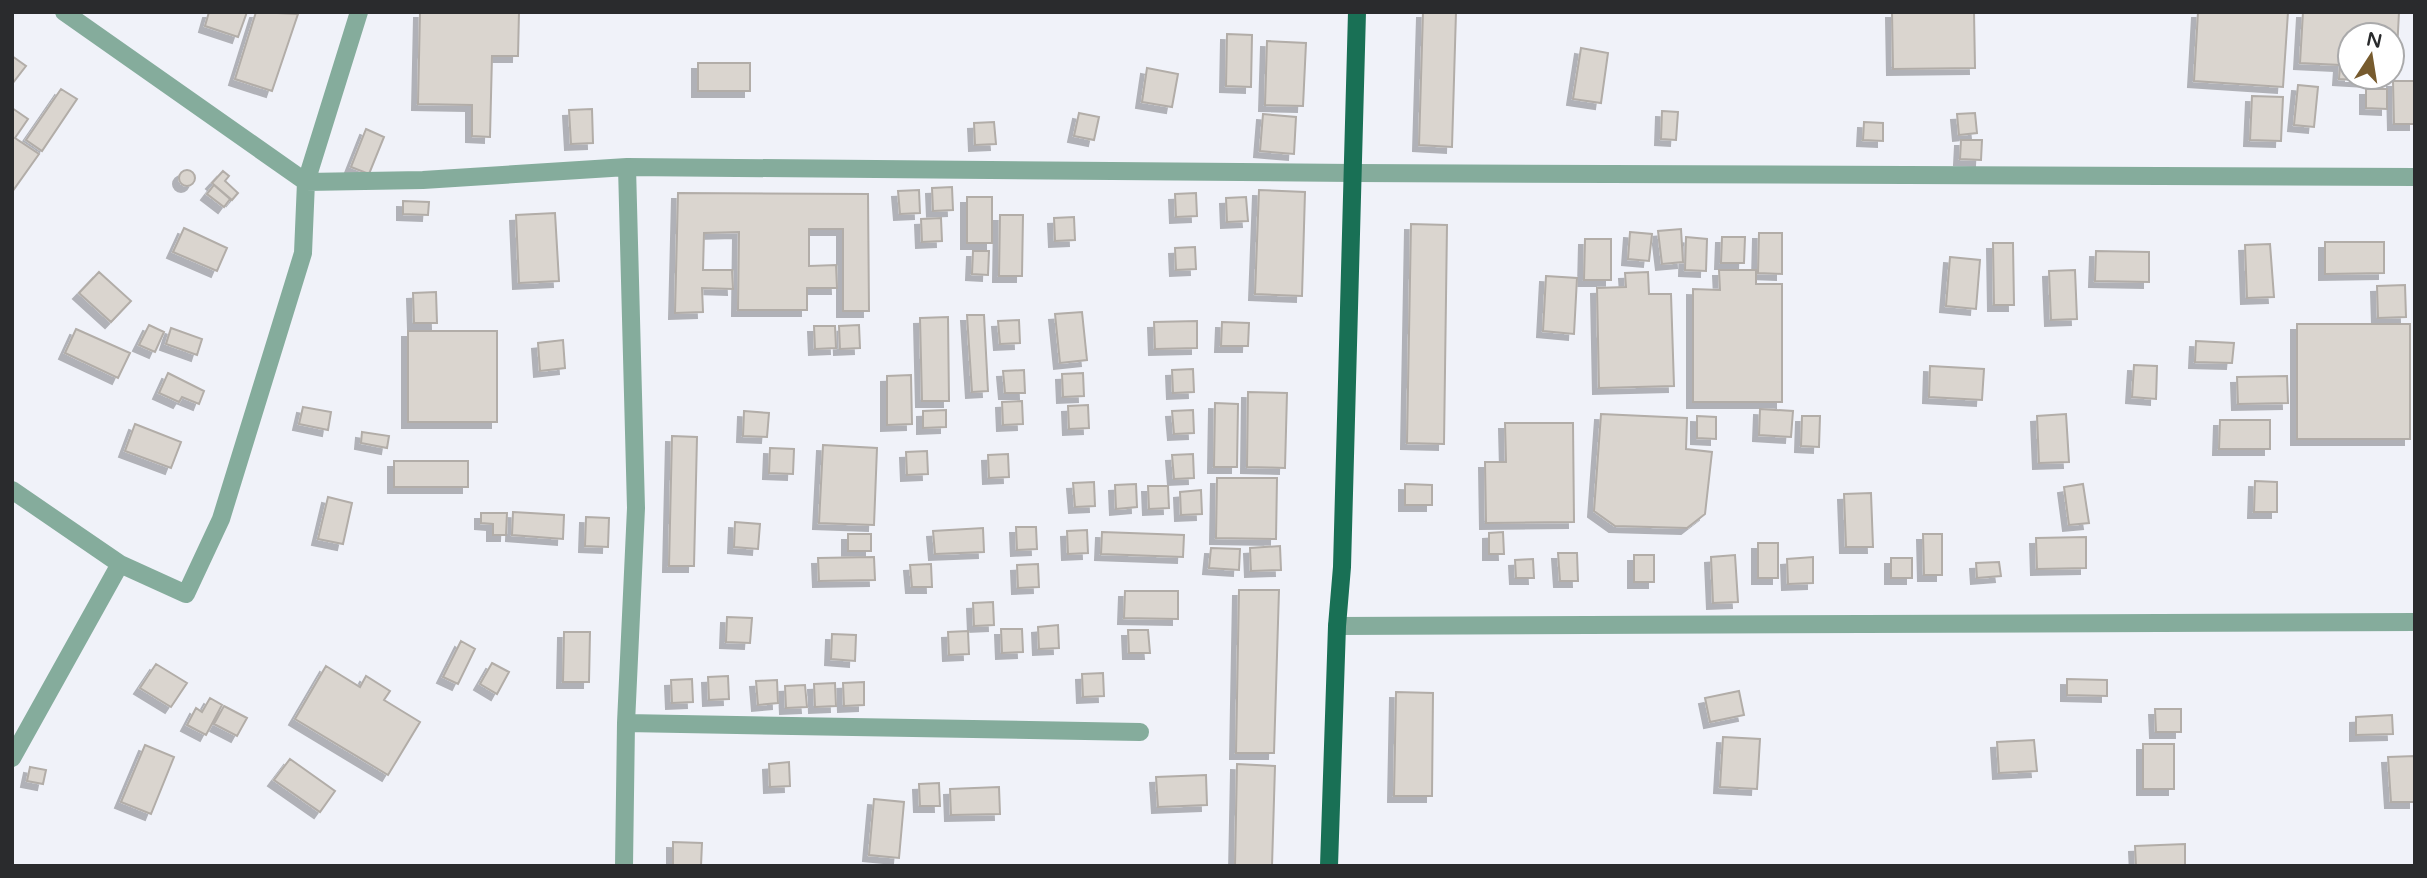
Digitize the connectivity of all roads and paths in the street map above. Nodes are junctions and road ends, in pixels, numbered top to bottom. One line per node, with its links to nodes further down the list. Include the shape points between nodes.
1 (64, 12): 7 (street)
2 (359, 12): 7 (street)
3 (1357, 12): 5 (main road)
4 (626, 167): 5 (street); 7 (street); 12 (street, via 636,508)
5 (1354, 173): 6 (street); 11 (main road)
6 (2415, 177)
7 (306, 182): 9 (street, via 303,253 221,519 186,594)
8 (12, 489): 9 (street)
9 (120, 564): 14 (street)
10 (2415, 622): 11 (street)
11 (1337, 626): 16 (main road)
12 (626, 723): 13 (street); 15 (street)
13 (1140, 732)
14 (12, 758)
15 (624, 866)
16 (1329, 866)

